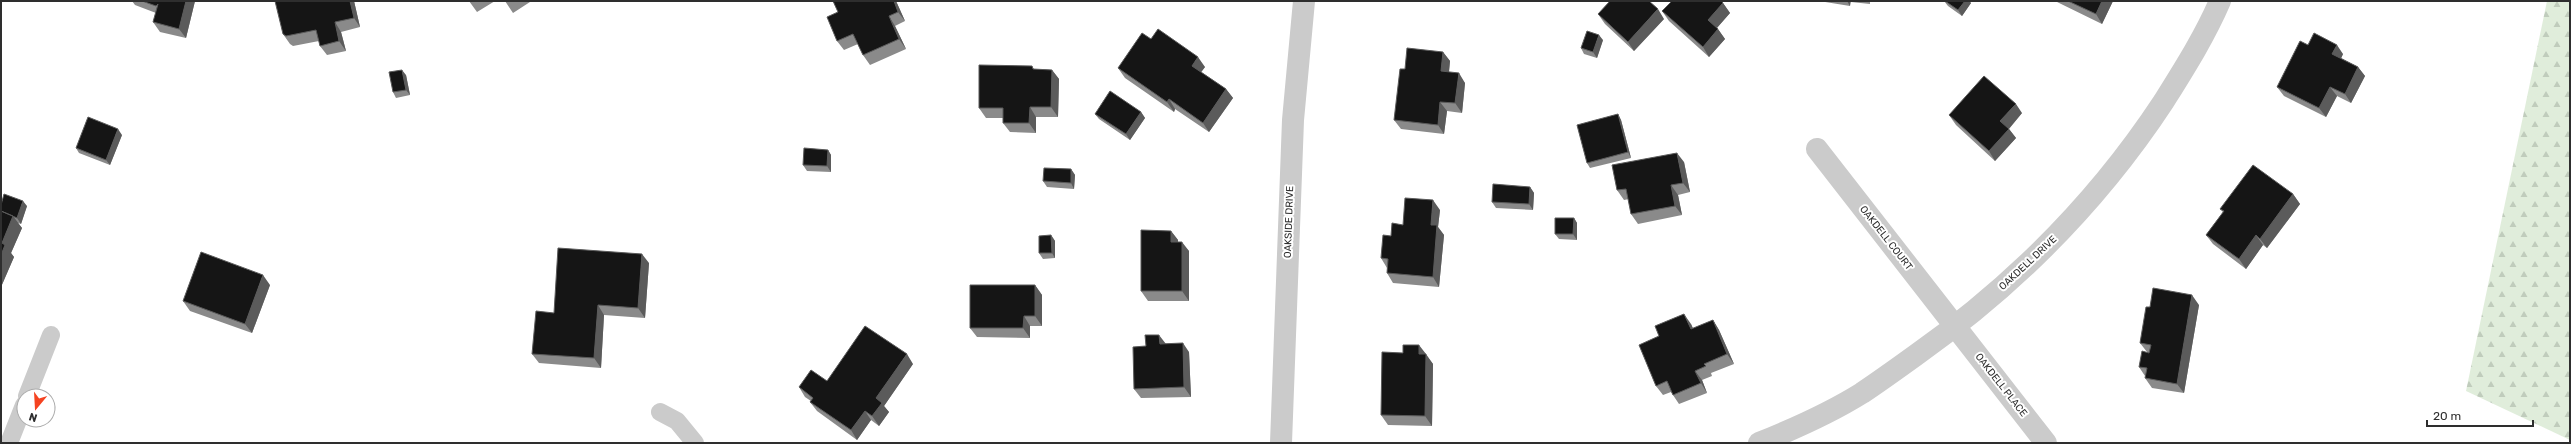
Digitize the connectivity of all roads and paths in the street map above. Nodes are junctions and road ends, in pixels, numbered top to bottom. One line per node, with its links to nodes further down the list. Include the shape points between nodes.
1 (1304, 1): 11 (street, OAKSIDE DRIVE, via 1293,120)
2 (2220, 1): 4 (street, OAKDELL DRIVE, via 2184,70 2127,154 2070,224 2015,277)
3 (1817, 149): 4 (street, OAKDELL COURT)
4 (1955, 327): 12 (street, OAKDELL DRIVE, via 1861,393 1785,433); 13 (street, OAKDELL PLACE)
5 (51, 335): 6 (lane)
6 (30, 388)
7 (660, 412): 10 (lane, via 677,421)
8 (16, 425): 9 (lane)
9 (9, 443)
10 (695, 443)
11 (1280, 443)
12 (1759, 443)
13 (2046, 443)

